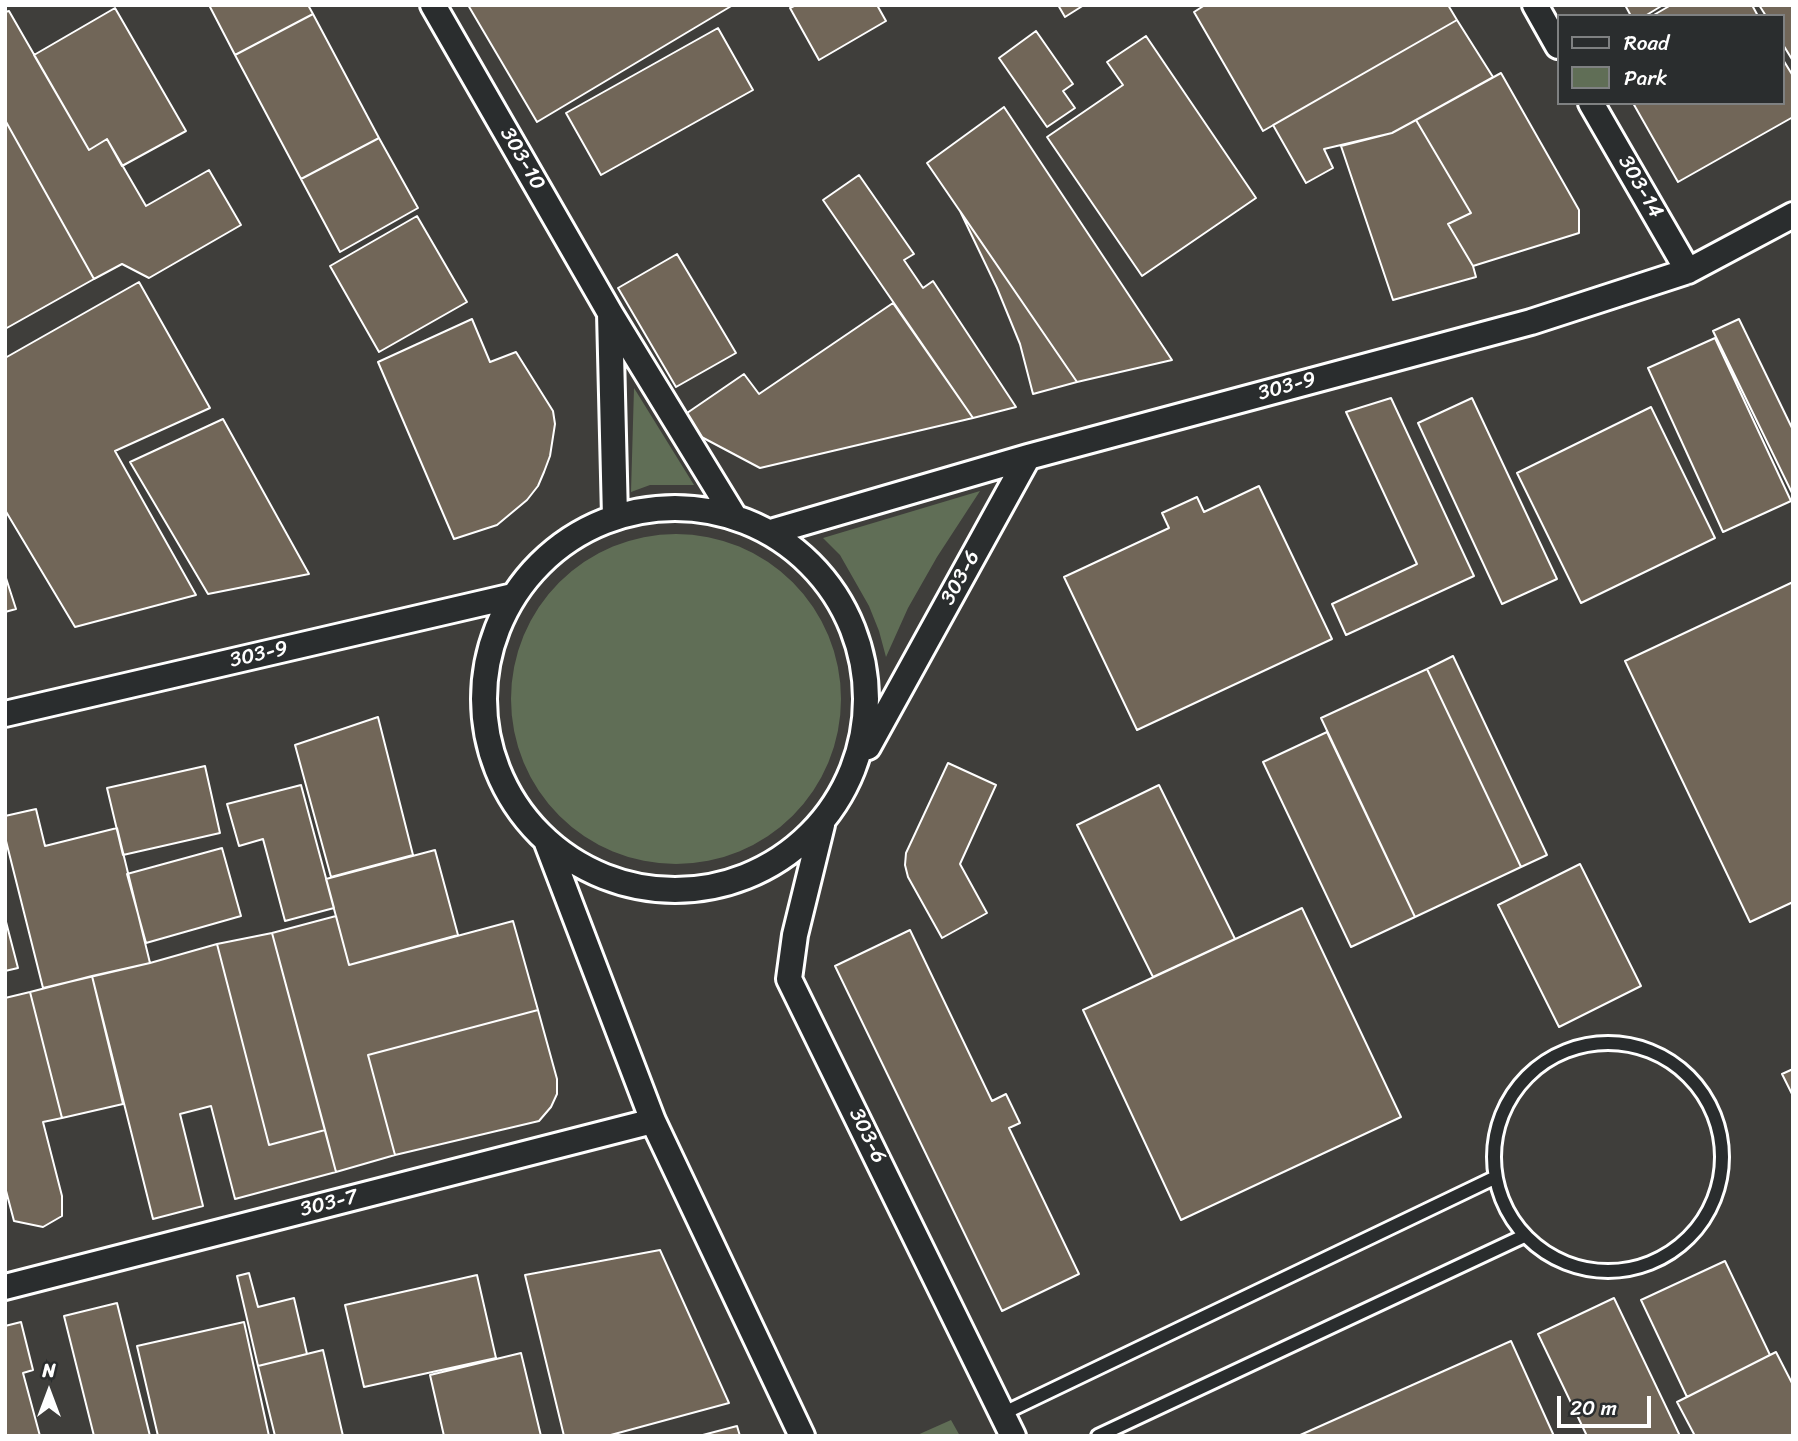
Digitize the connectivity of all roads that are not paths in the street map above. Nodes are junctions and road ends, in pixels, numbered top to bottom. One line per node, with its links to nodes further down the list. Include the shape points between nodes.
1 (433, 5): 7 (street, 303-10)
2 (1535, 5): 3 (street)
3 (1556, 42)
4 (1592, 105): 6 (street, 303-14)
5 (1793, 215): 6 (street, 303-9)
6 (1688, 271): 8 (street, 303-9, via 1531,322)
7 (610, 313): 9 (street, 303-10); 10 (street, 303-10)
8 (1028, 457): 11 (street, 303-9); 14 (street, 303-6)
9 (734, 516): 10 (street, via 674,507); 11 (street)
10 (615, 517): 12 (street, via 557,547)
11 (771, 532): 14 (street, via 815,566 847,611 865,664 867,706)
12 (513, 596): 13 (street, 303-9); 16 (street, via 490,645 482,699 489,753 512,802)
13 (5, 714)
14 (854, 773): 15 (street, 303-6)
15 (822, 825): 16 (street, via 775,864 719,887 658,891 599,876); 21 (street, 303-6, via 789,979)
16 (547, 844): 17 (street)
17 (653, 1121): 20 (street, 303-7); 22 (street)
18 (1494, 1178): 19 (lane, via 1505,1209); 19 (lane, via 1493,1140 1505,1103 1529,1072 1561,1052 1598,1042 1637,1045 1672,1062 1700,1088 1718,1122 1723,1161 1715,1198 1696,1231 1666,1256 1630,1270 1591,1271 1554,1259); 21 (lane)
19 (1524, 1236): 24 (lane)
20 (5, 1287)
21 (1002, 1413): 23 (street, 303-6)
22 (802, 1436)
23 (1013, 1436)
24 (1098, 1436)

